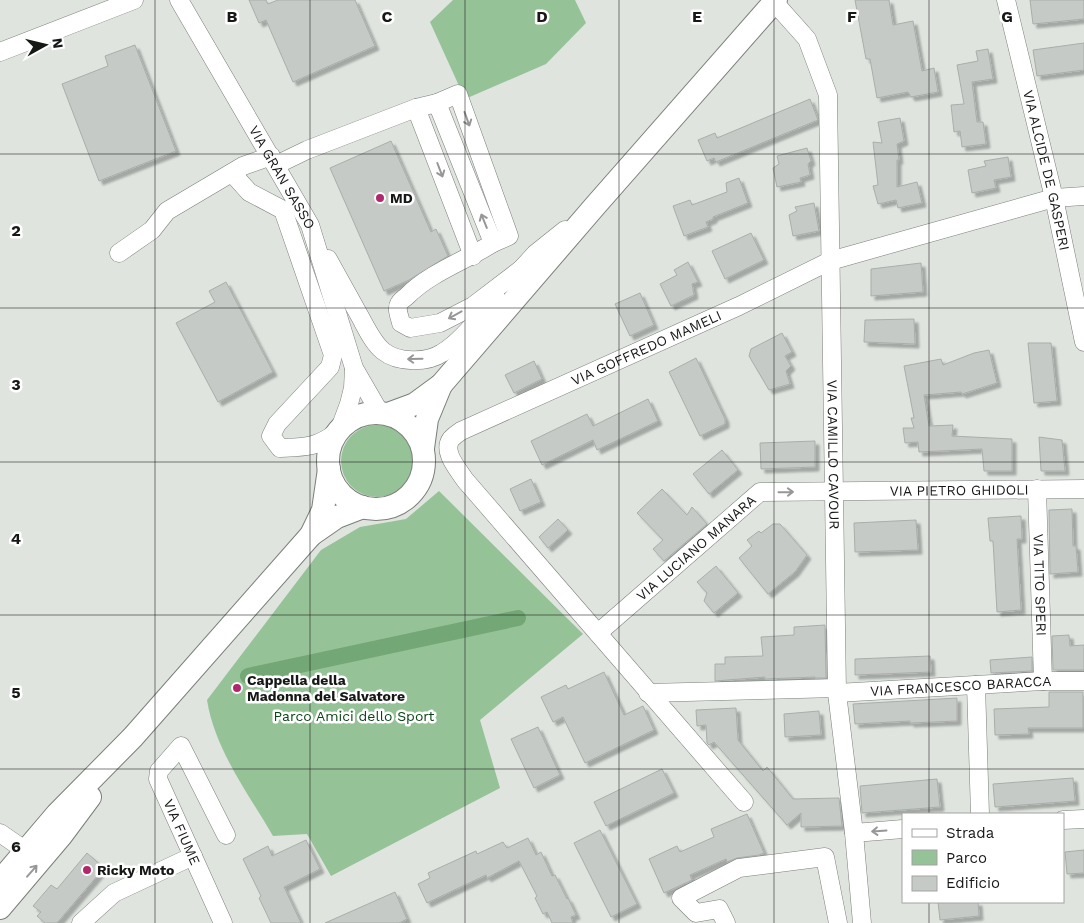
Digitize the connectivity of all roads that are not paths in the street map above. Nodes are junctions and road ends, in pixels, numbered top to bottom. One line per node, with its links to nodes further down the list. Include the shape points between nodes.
1 (134, 0): 5 (street)
2 (179, 0): 7 (street, VIA GRAN SASSO)
3 (1006, 0): 10 (street, VIA ALCIDE DE GASPERI)
4 (775, 1): 11 (main road); 15 (street, VIA CAMILLO CAVOUR, via 807,39 828,95)
5 (0, 52)
6 (416, 108): 7 (street); 14 (street, one-way to 14); 14 (street, via 437,103 493,243)
7 (273, 160): 8 (street); 12 (street, VIA GRAN SASSO)
8 (232, 172): 13 (street, via 167,211 152,230); 21 (street, via 249,192 283,210 333,355 330,367 277,424 271,436 280,448 303,447 323,442)
9 (1084, 196): 10 (street, VIA GOFFREDO MAMELI)
10 (1054, 198): 15 (street, VIA GOFFREDO MAMELI); 17 (street, VIA ALCIDE DE GASPERI)
11 (595, 206): 16 (street, via 535,254); 19 (main road)
12 (310, 225): 16 (street, one-way to 12, via 456,343 441,354 413,360 398,358 384,351 369,332); 18 (street, VIA GRAN SASSO)
13 (119, 253)
14 (473, 256): 16 (street, one-way to 14, via 473,306 440,323 410,328 401,323 398,304 414,289 436,273)
15 (830, 261): 26 (street, VIA CAMILLO CAVOUR); 29 (street, VIA GOFFREDO MAMELI, via 739,306 461,431 451,440 448,448 451,459 465,480)
16 (524, 267)
17 (1084, 342)
18 (354, 368): 20 (street, VIA GRAN SASSO); 21 (street, VIA GRAN SASSO, via 349,404)
19 (441, 385): 20 (main road, via 415,404); 22 (main road, via 427,419)
20 (384, 413): 21 (main road, via 364,414 350,420); 22 (main road, via 410,426)
21 (338, 431): 23 (main road, via 332,442)
22 (422, 448): 27 (main road, via 422,477 404,500 377,509)
23 (329, 469): 27 (main road, via 340,492); 28 (main road, via 323,510)
24 (1037, 489): 25 (street, VIA PIETRO GHIDOLI); 26 (street, VIA PIETRO GHIDOLI); 30 (street, VIA TITO SPERI)
25 (1084, 489)
26 (835, 491): 29 (street, VIA LUCIANO MANARA, one-way to 26, via 760,492); 33 (street, VIA CAMILLO CAVOUR)
27 (363, 507): 28 (main road, via 337,517)
28 (311, 535): 35 (main road)
29 (598, 633): 34 (street)
30 (1043, 681): 31 (street, VIA FRANCESCO BARACCA); 32 (street, VIA FRANCESCO BARACCA)
31 (1084, 681)
32 (976, 684): 33 (street, VIA FRANCESCO BARACCA); 37 (street)
33 (837, 690): 34 (street, VIA FRANCESCO BARACCA); 42 (street, VIA CAMILLO CAVOUR)
34 (648, 693): 36 (street)
35 (133, 737): 44 (main road, via 57,814); 47 (main road, one-way to 35, via 62,836)
36 (744, 802)
37 (980, 813)
38 (1084, 819): 39 (street)
39 (1064, 820)
40 (902, 829): 42 (street, one-way to 42)
41 (0, 833): 44 (street)
42 (854, 833): 52 (street, VIA CAMILLO CAVOUR)
43 (226, 835): 45 (street, VIA FIUME, via 181,746 159,771 158,779)
44 (26, 851): 46 (main road)
45 (193, 856): 48 (street, via 114,893); 49 (street, VIA FIUME)
46 (0, 881)
47 (0, 908)
48 (81, 923)
49 (223, 923)
50 (726, 923): 51 (street, via 719,909 696,913 681,898 739,868 825,857)
51 (838, 923)
52 (862, 923)

